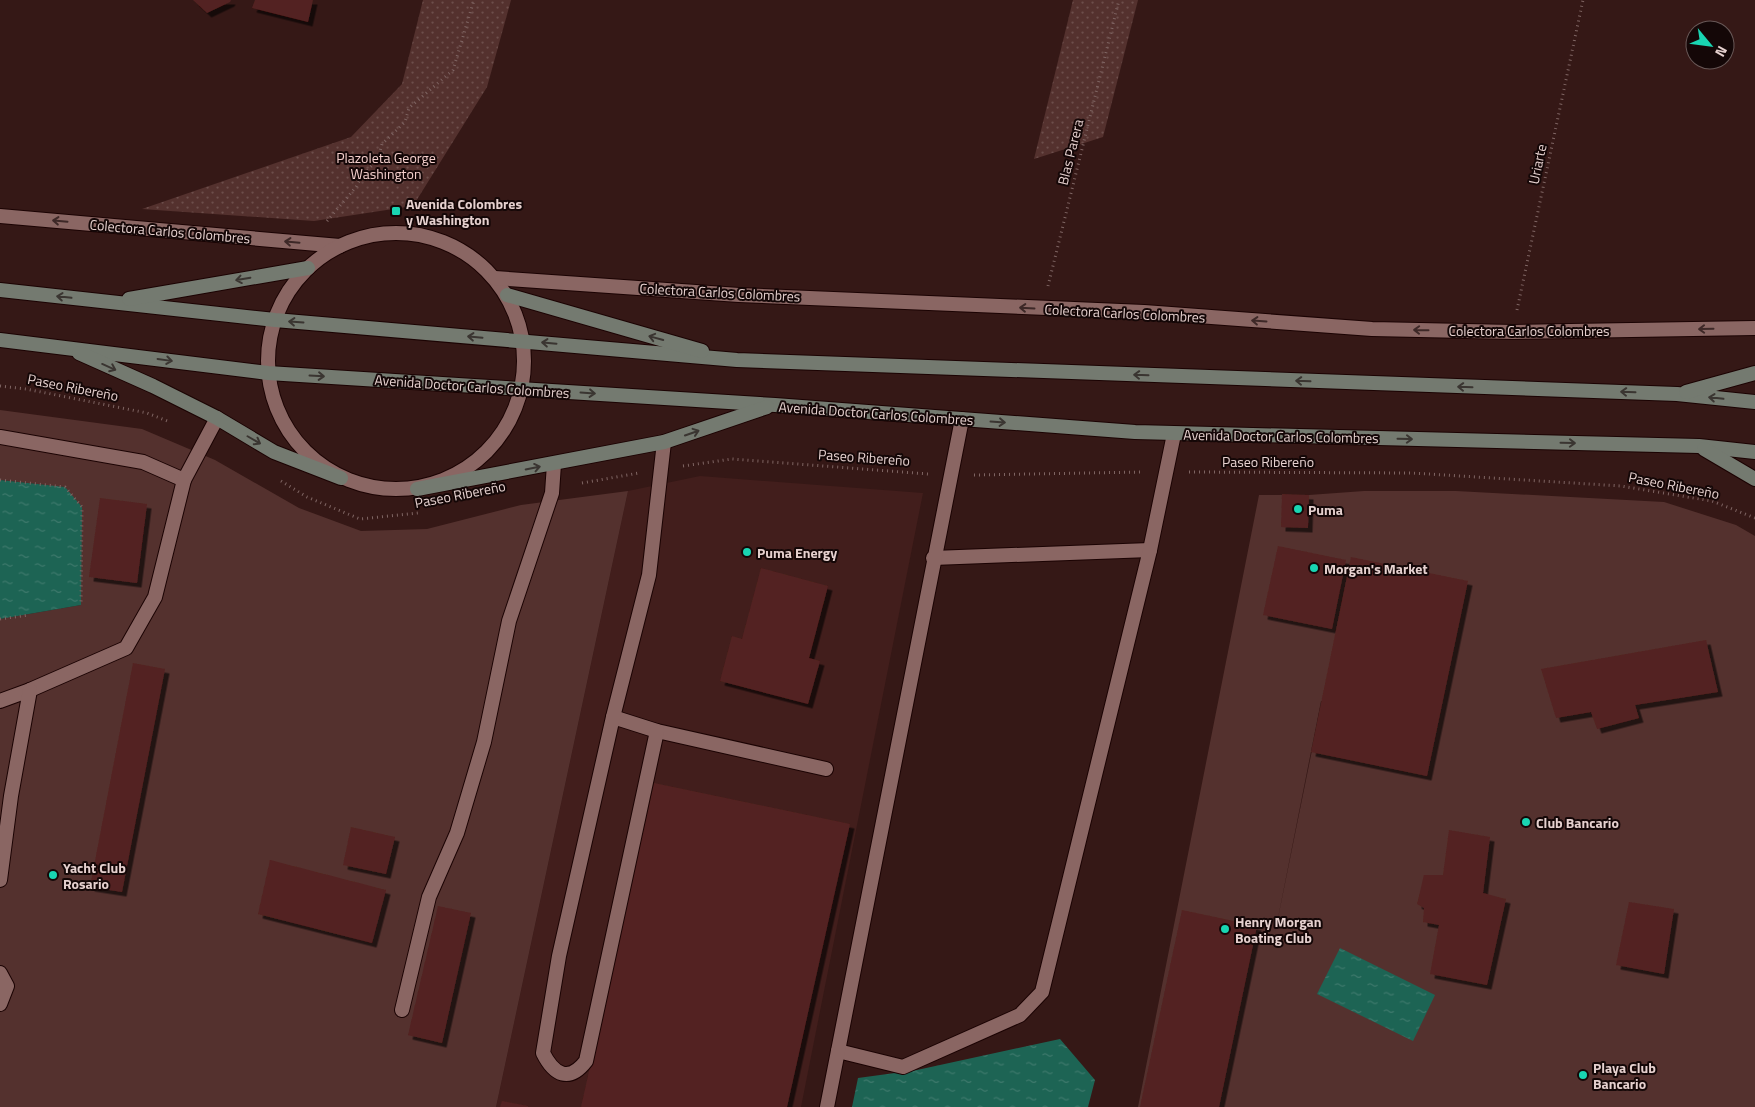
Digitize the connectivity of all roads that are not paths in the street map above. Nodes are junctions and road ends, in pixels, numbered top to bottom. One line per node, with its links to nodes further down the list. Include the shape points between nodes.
1 (0, 216): 2 (street, Colectora Carlos Colombres, one-way to 1)
2 (340, 246): 3 (street); 4 (street, via 392,233 430,237 466,253)
3 (308, 268): 7 (main road, one-way to 7); 8 (street, via 288,292)
4 (495, 278): 6 (street); 9 (street, Colectora Carlos Colombres, one-way to 4, via 1512,332 1372,329 1144,312 739,294)
5 (0, 290): 7 (main road, one-way to 5)
6 (507, 295): 11 (street); 13 (main road, one-way to 6)
7 (113, 302): 8 (main road)
8 (275, 320): 11 (main road, one-way to 8); 14 (street)
9 (1755, 328)
10 (0, 340): 12 (main road, Avenida Doctor Carlos Colombres)
11 (524, 342): 13 (main road, one-way to 11); 16 (street)
12 (65, 346): 14 (main road, Avenida Doctor Carlos Colombres, one-way to 14); 20 (main road, one-way to 20)
13 (736, 360): 17 (main road, one-way to 13)
14 (268, 373): 16 (main road, Avenida Doctor Carlos Colombres, one-way to 16); 28 (street, via 280,416 300,446)
15 (1755, 373): 17 (main road)
16 (522, 388): 19 (main road, Avenida Doctor Carlos Colombres, one-way to 19); 31 (street, via 501,436 464,471)
17 (1677, 394): 18 (main road, one-way to 17)
18 (1755, 402)
19 (775, 405): 21 (main road, Avenida Doctor Carlos Colombres); 24 (main road, one-way to 19)
20 (216, 418): 28 (main road, one-way to 28, via 274,452); 30 (street)
21 (962, 419): 22 (main road, Avenida Doctor Carlos Colombres, one-way to 22); 33 (street)
22 (1174, 434): 25 (main road, Avenida Doctor Carlos Colombres, one-way to 25); 32 (street)
23 (0, 437): 30 (street, via 143,462)
24 (664, 442): 27 (main road); 36 (street, via 649,575)
25 (1699, 446): 26 (main road, Avenida Doctor Carlos Colombres); 29 (main road)
26 (1755, 452)
27 (554, 464): 31 (main road, one-way to 27); 43 (street, via 553,488 509,620 484,742 457,833 429,897)
28 (341, 478): 31 (street, via 378,489)
29 (1755, 479)
30 (184, 480): 34 (street, via 155,597 126,648)
31 (416, 489)
32 (1150, 550): 33 (street); 44 (street, via 1042,992 1020,1015 903,1067)
33 (933, 558): 44 (street)
34 (30, 690): 35 (street); 39 (street)
35 (0, 701)
36 (613, 717): 37 (street); 37 (street, via 559,956 543,1053 550,1067 560,1072 578,1071 586,1061)
37 (657, 731): 38 (street)
38 (826, 769)
39 (6, 796): 40 (street)
40 (0, 880)
41 (0, 973): 42 (street, via 7,986)
42 (0, 1004)
43 (402, 1010)
44 (838, 1051): 45 (street)
45 (827, 1107)

